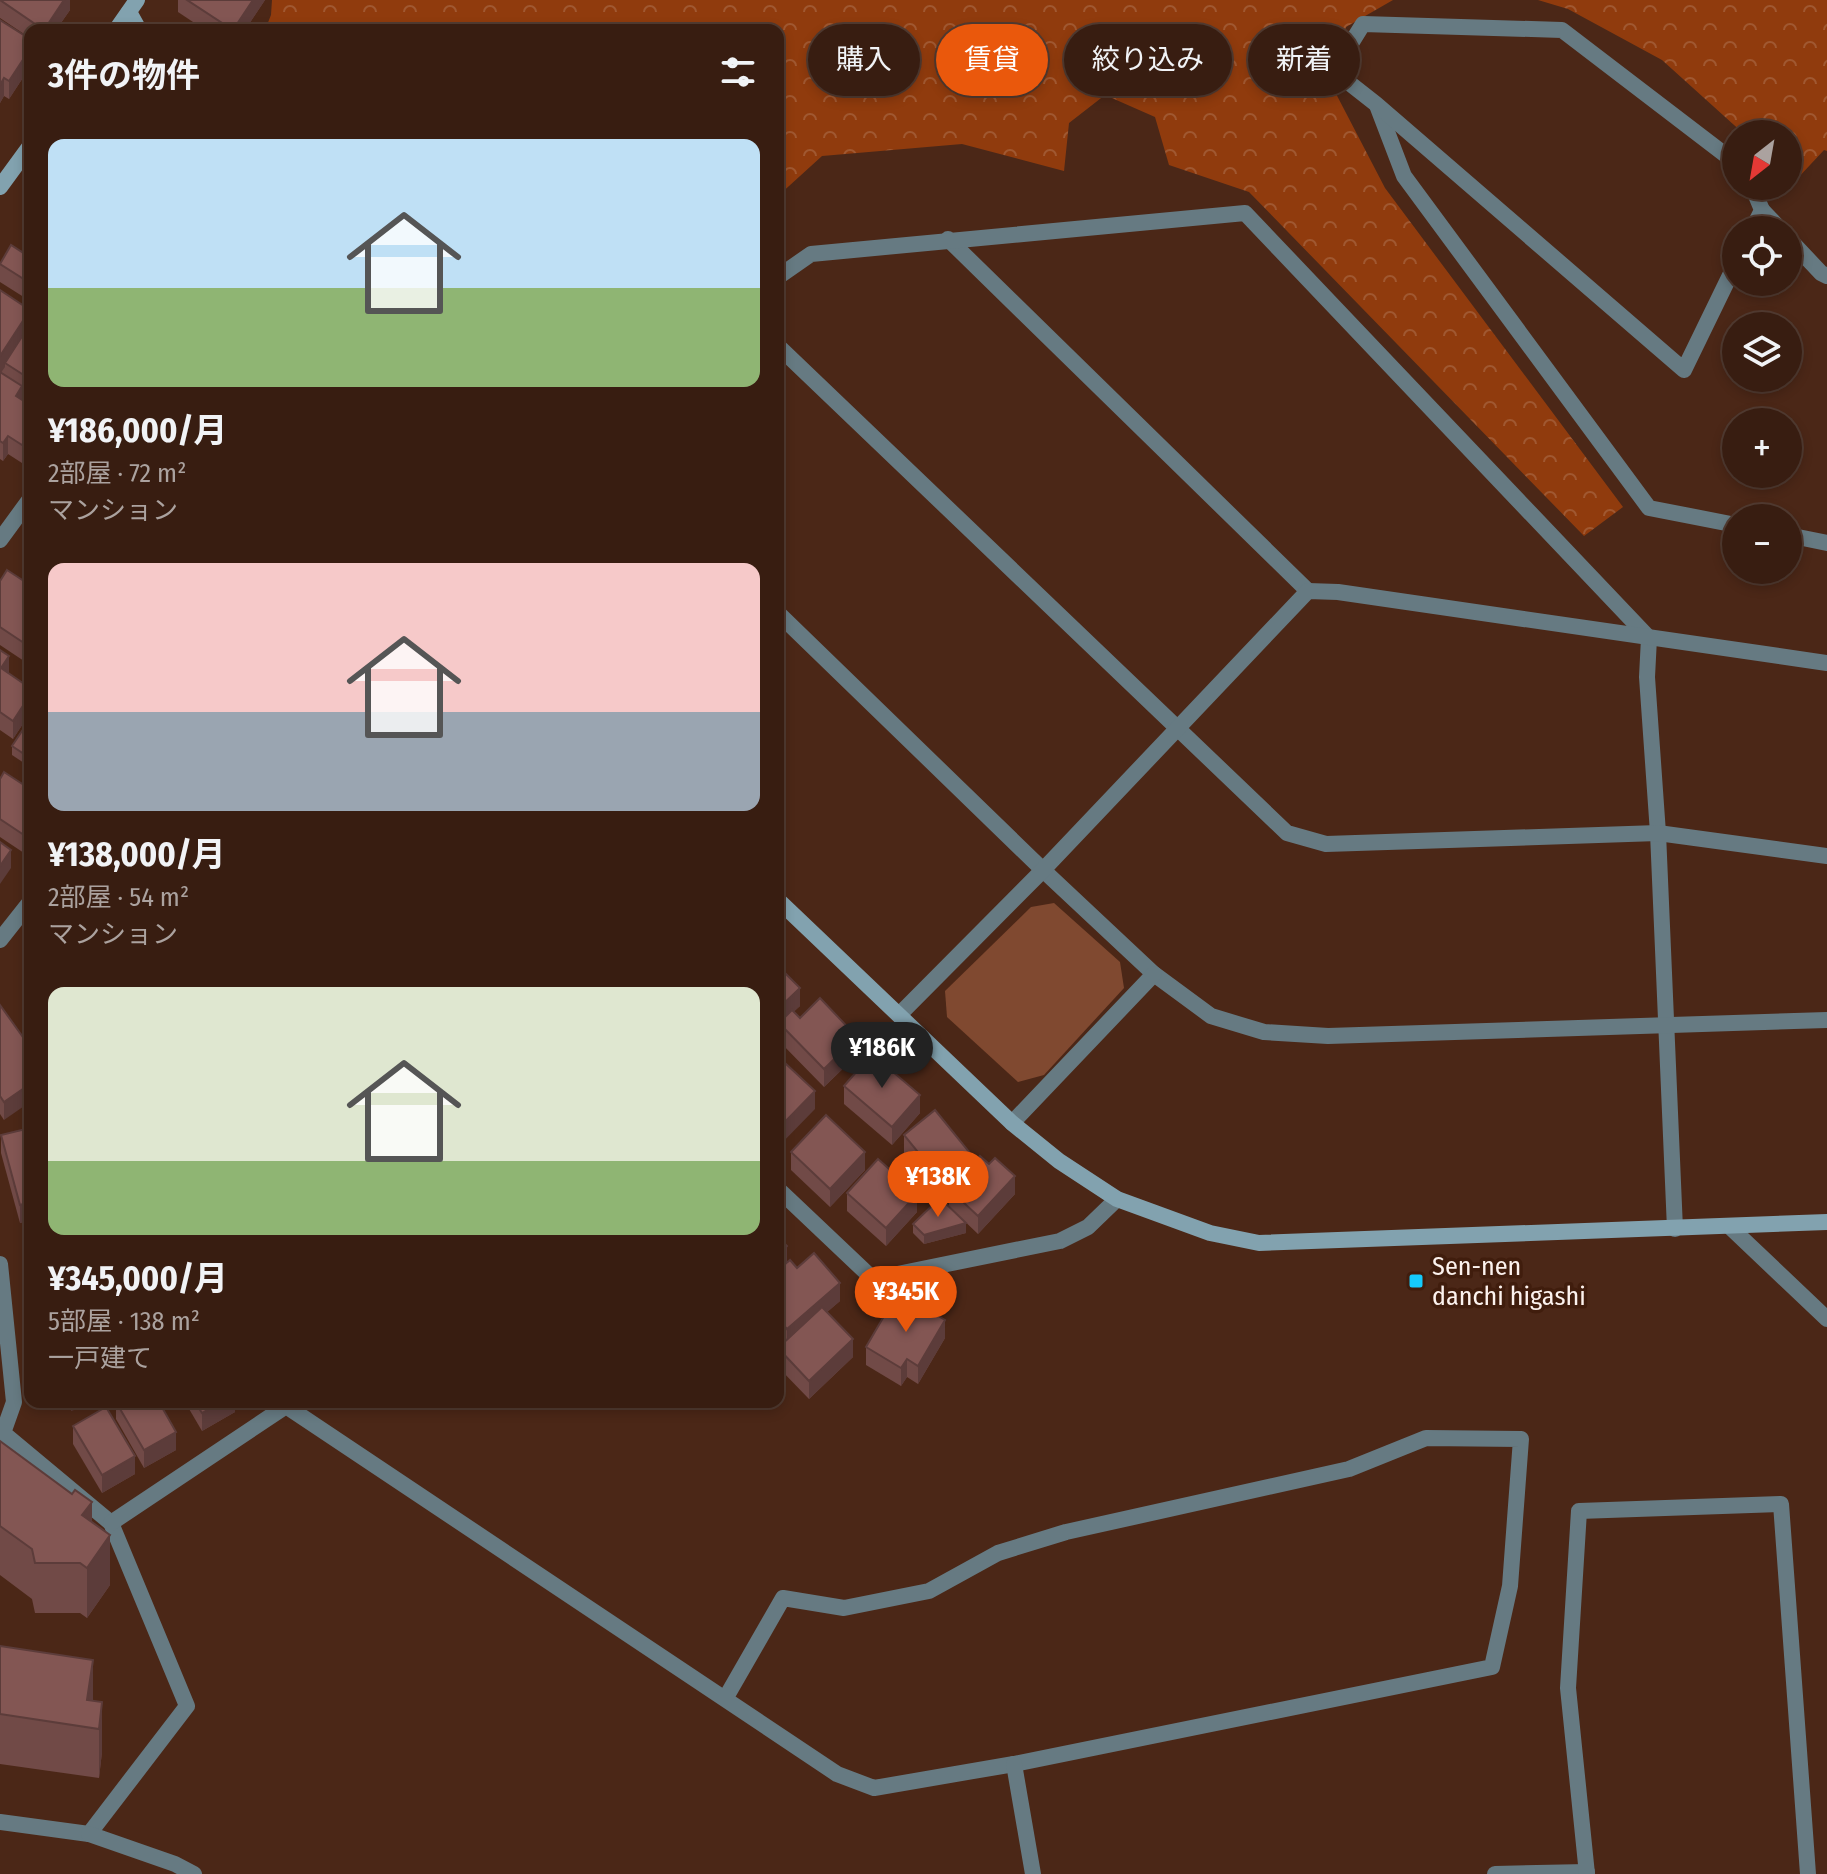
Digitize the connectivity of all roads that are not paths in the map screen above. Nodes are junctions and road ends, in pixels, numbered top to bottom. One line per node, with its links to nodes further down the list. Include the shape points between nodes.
1 (133, 6): 2 (street)
2 (120, 24)
3 (1376, 104): 4 (street, via 1334,71 1363,24 1562,30); 15 (street, via 1684,370); 18 (street, via 1404,176 1649,508)
4 (1722, 152)
5 (24, 154): 6 (street)
6 (0, 187)
7 (1758, 200): 8 (street)
8 (1762, 210): 9 (street); 10 (street)
9 (1759, 216)
10 (1768, 216)
11 (948, 239): 13 (street, via 811,254); 22 (street); 24 (street, via 1245,213)
12 (1802, 253): 14 (street)
13 (784, 273)
14 (1827, 276)
15 (1722, 292)
16 (784, 352): 26 (street)
17 (24, 507): 20 (street)
18 (1722, 522)
19 (1802, 538): 21 (street)
20 (0, 540)
21 (1827, 543)
22 (1308, 591): 24 (street); 26 (street)
23 (784, 619): 29 (street)
24 (1649, 638): 25 (street); 27 (street)
25 (1827, 663)
26 (1177, 727): 27 (street, via 1287,833 1326,844); 29 (street)
27 (1658, 833): 28 (street); 36 (street)
28 (1827, 856)
29 (1043, 870): 33 (street); 34 (street)
30 (784, 906): 34 (street)
31 (24, 923): 32 (street)
32 (0, 940)
33 (1154, 974): 36 (street, via 1211,1016 1264,1032 1328,1036); 37 (street)
34 (899, 1015): 37 (street)
35 (1827, 1020): 36 (street)
36 (1666, 1024): 42 (street)
37 (1012, 1123): 39 (street)
38 (784, 1195): 39 (street, via 873,1279 1060,1241 1088,1227)
39 (1117, 1199): 42 (street, via 1210,1233 1259,1243)
40 (1827, 1222): 41 (street)
41 (1729, 1226): 42 (street); 44 (street)
42 (1675, 1229)
43 (0, 1264): 47 (street, via 14,1402)
44 (1827, 1319)
45 (279, 1408): 48 (street)
46 (291, 1408): 49 (street)
47 (1, 1432): 48 (street)
48 (111, 1523): 52 (street, via 187,1706)
49 (725, 1699): 50 (street, via 837,1774 874,1788); 50 (street, via 783,1598 844,1608 929,1591 998,1553 1066,1532 1349,1469 1426,1438 1521,1439 1510,1586 1492,1667)
50 (1014, 1764): 55 (street)
51 (0, 1822): 52 (street)
52 (89, 1834): 54 (street)
53 (1587, 1873): 56 (street); 57 (street, via 1568,1688 1579,1511 1781,1504)
54 (194, 1874)
55 (1033, 1874)
56 (1495, 1874)
57 (1808, 1874)

